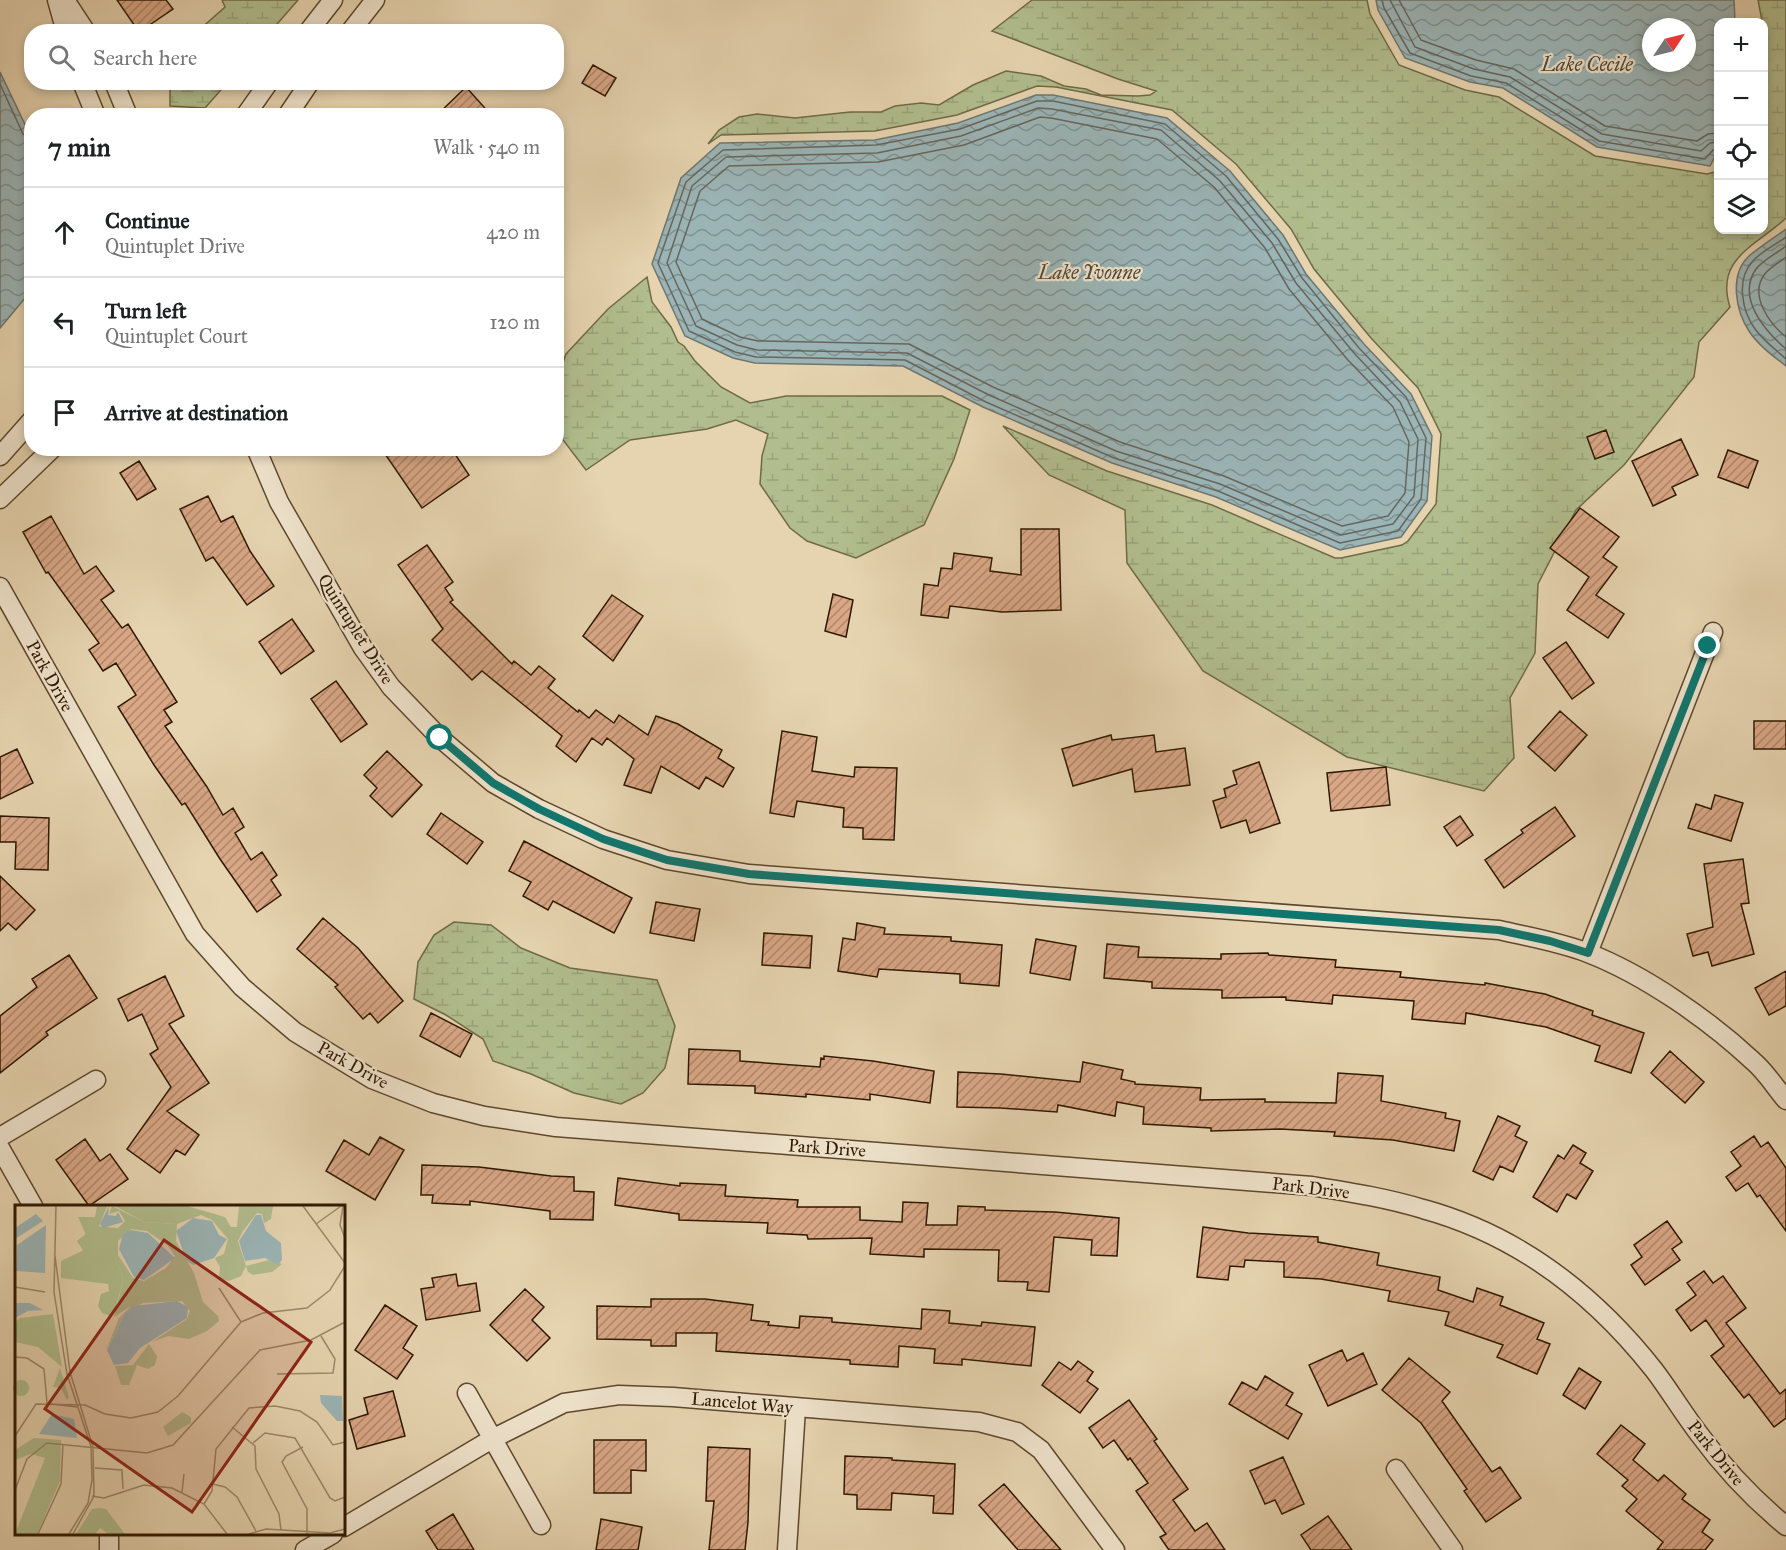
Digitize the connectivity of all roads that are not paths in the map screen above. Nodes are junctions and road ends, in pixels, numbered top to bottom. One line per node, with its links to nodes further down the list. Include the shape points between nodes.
1 (57, 0): 5 (street)
2 (65, 0): 6 (street)
3 (333, 0): 7 (street)
4 (375, 0): 8 (street)
5 (64, 24)
6 (81, 24)
7 (314, 24)
8 (356, 24)
9 (85, 90): 13 (street)
10 (117, 90): 14 (street)
11 (263, 90): 15 (street)
12 (304, 90): 16 (street)
13 (93, 108)
14 (125, 108)
15 (251, 108)
16 (292, 108)
17 (24, 429): 18 (street)
18 (0, 456)
19 (45, 456): 21 (street)
20 (259, 456): 24 (street, Quintuplet Drive, via 279,502 363,648 391,687 440,738 493,783 603,839 667,860 749,874 1499,930)
21 (0, 498)
22 (0, 587): 36 (street, Park Drive, via 195,934 242,987 295,1032 372,1079 433,1103 556,1127 1312,1186 1424,1209 1476,1227 1521,1249 1569,1282 1654,1370 1729,1472)
23 (1713, 632): 24 (street)
24 (1588, 953): 26 (street, Quintuplet Drive, via 1650,984 1713,1027 1755,1062)
25 (96, 1080): 27 (street)
26 (1786, 1100)
27 (0, 1137)
28 (0, 1148): 29 (street)
29 (32, 1205)
30 (467, 1394): 32 (street)
31 (796, 1408): 32 (street, Lancelot Way, via 619,1395 564,1403); 39 (street); 40 (street, Lancelot Way, via 979,1422 1017,1432 1041,1450)
32 (492, 1439): 34 (street); 35 (street, Lancelot Way)
33 (1396, 1468): 41 (street)
34 (541, 1525)
35 (345, 1526)
36 (1786, 1526)
37 (330, 1535): 38 (street)
38 (305, 1550)
39 (787, 1550)
40 (1115, 1550)
41 (1453, 1550)

